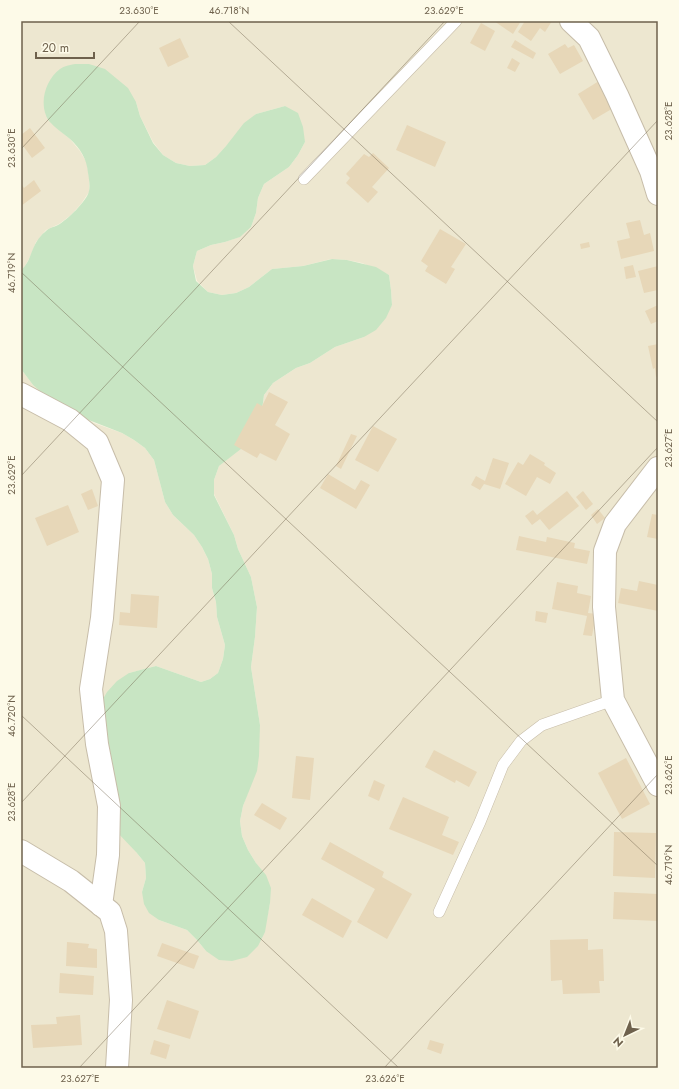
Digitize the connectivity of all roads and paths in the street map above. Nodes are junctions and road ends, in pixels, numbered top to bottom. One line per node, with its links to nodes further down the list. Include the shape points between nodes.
1 (456, 21): 3 (lane)
2 (571, 21): 4 (street, via 589,38 651,170)
3 (304, 179)
4 (658, 194)
5 (21, 394): 10 (street, via 70,420 97,442 113,480 102,618 91,689 97,744 109,806 108,855)
6 (658, 468): 7 (street, via 615,524 605,551 604,607)
7 (613, 700): 8 (street); 11 (lane, via 542,725 521,741 502,765 480,822)
8 (658, 785)
9 (21, 851): 10 (street, via 70,881)
10 (101, 905): 12 (street, via 110,912 116,931 121,1000)
11 (438, 912)
12 (117, 1068)

